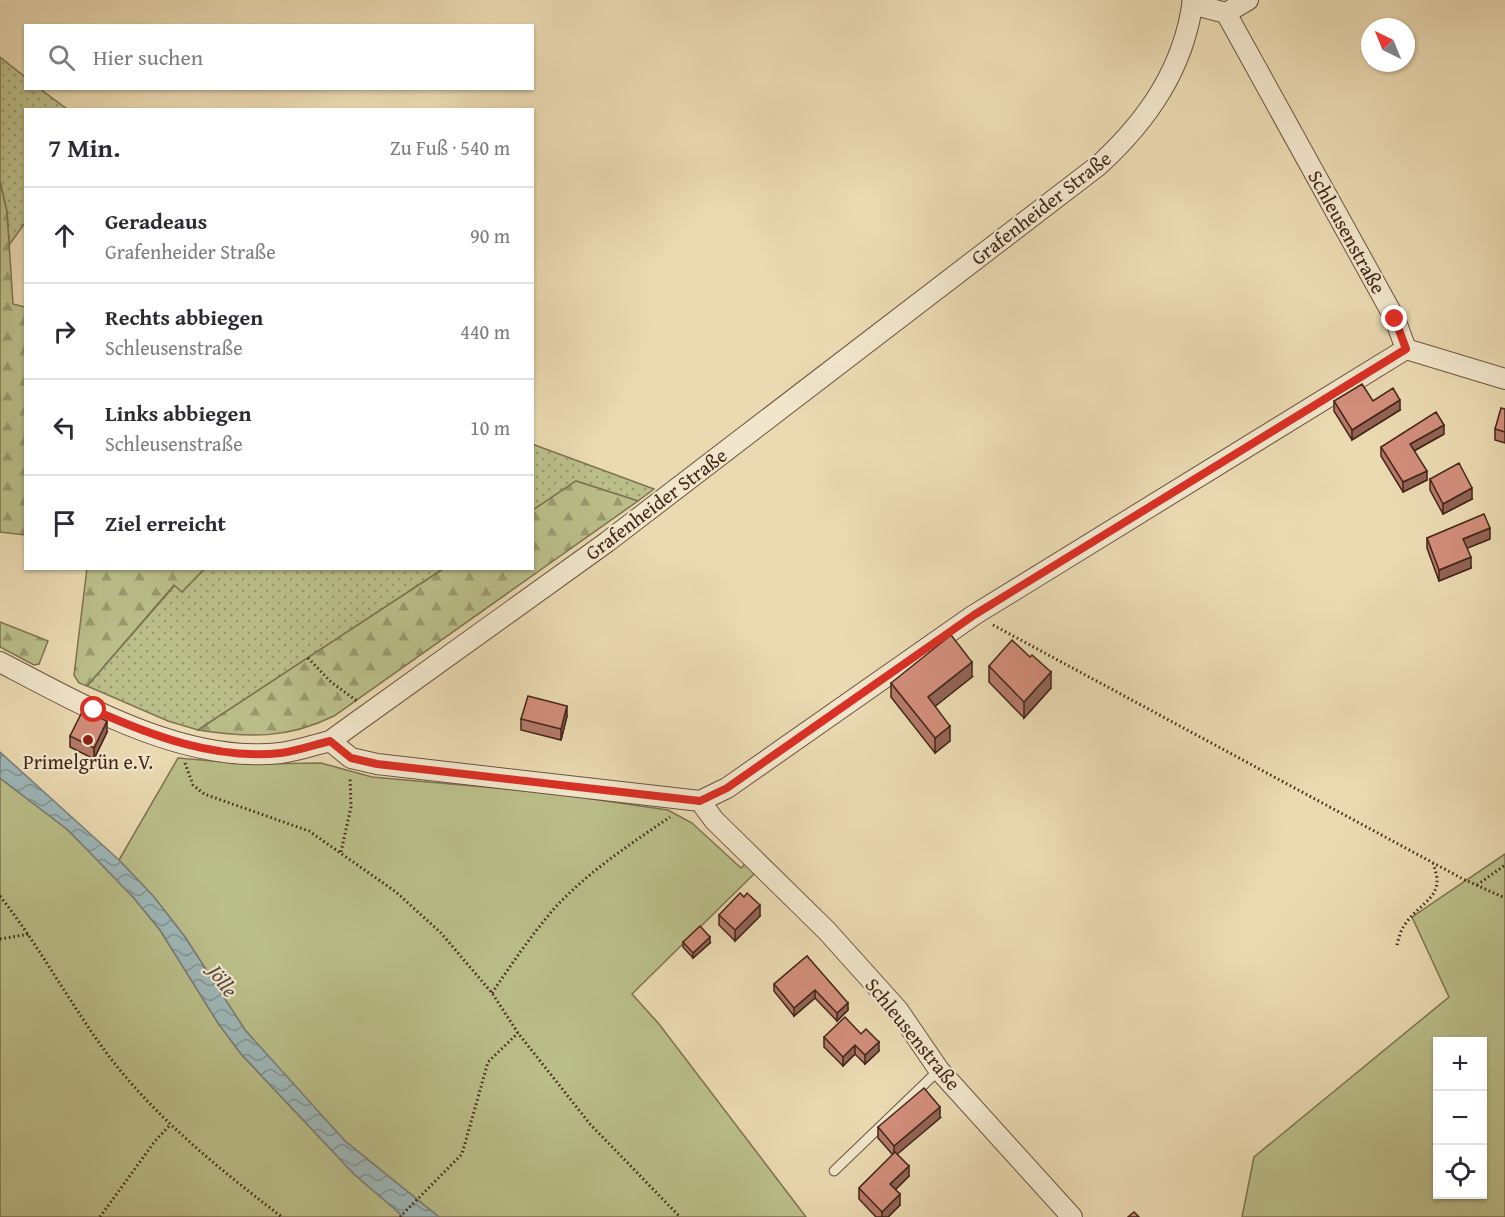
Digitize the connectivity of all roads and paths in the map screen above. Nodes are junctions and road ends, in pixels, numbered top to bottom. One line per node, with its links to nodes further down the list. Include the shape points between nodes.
1 (1248, 0): 3 (street)
2 (1193, 2): 3 (street); 9 (street, Grafenheider Straße, via 1181,47 1151,110 1100,165 607,542)
3 (1226, 13): 4 (street, Schleusenstraße, via 1395,319)
4 (1406, 349): 5 (street); 6 (street)
5 (1505, 379)
6 (974, 615): 13 (street, via 727,788); 16 (path)
7 (308, 658): 9 (path, via 346,694)
8 (0, 662): 11 (street, Grafenheider Straße, via 94,710)
9 (374, 711): 10 (street, Grafenheider Straße)
10 (330, 741): 11 (street, Grafenheider Straße, via 280,753 228,752); 12 (street)
11 (181, 744): 15 (path, via 187,773 204,794 309,831)
12 (351, 758): 13 (street); 15 (path, via 351,807)
13 (700, 801): 26 (street, Schleusenstraße, via 898,1010)
14 (672, 816): 24 (path, via 610,858 553,910)
15 (341, 852): 24 (path, via 396,892 441,933)
16 (1432, 862): 18 (path); 23 (path, via 1437,879 1434,894 1407,922)
17 (1505, 866): 18 (path)
18 (1477, 885): 20 (path)
19 (0, 896): 21 (path)
20 (1505, 898)
21 (30, 934): 22 (path); 27 (path, via 109,1055)
22 (0, 939)
23 (1397, 945)
24 (492, 993): 25 (path)
25 (518, 1033): 31 (path, via 488,1062 462,1154); 32 (path, via 590,1124)
26 (939, 1070): 28 (lane); 33 (street, Schleusenstraße)
27 (170, 1125): 29 (path); 30 (path)
28 (834, 1171)
29 (100, 1217)
30 (282, 1217)
31 (400, 1217)
32 (680, 1217)
33 (1072, 1217)

